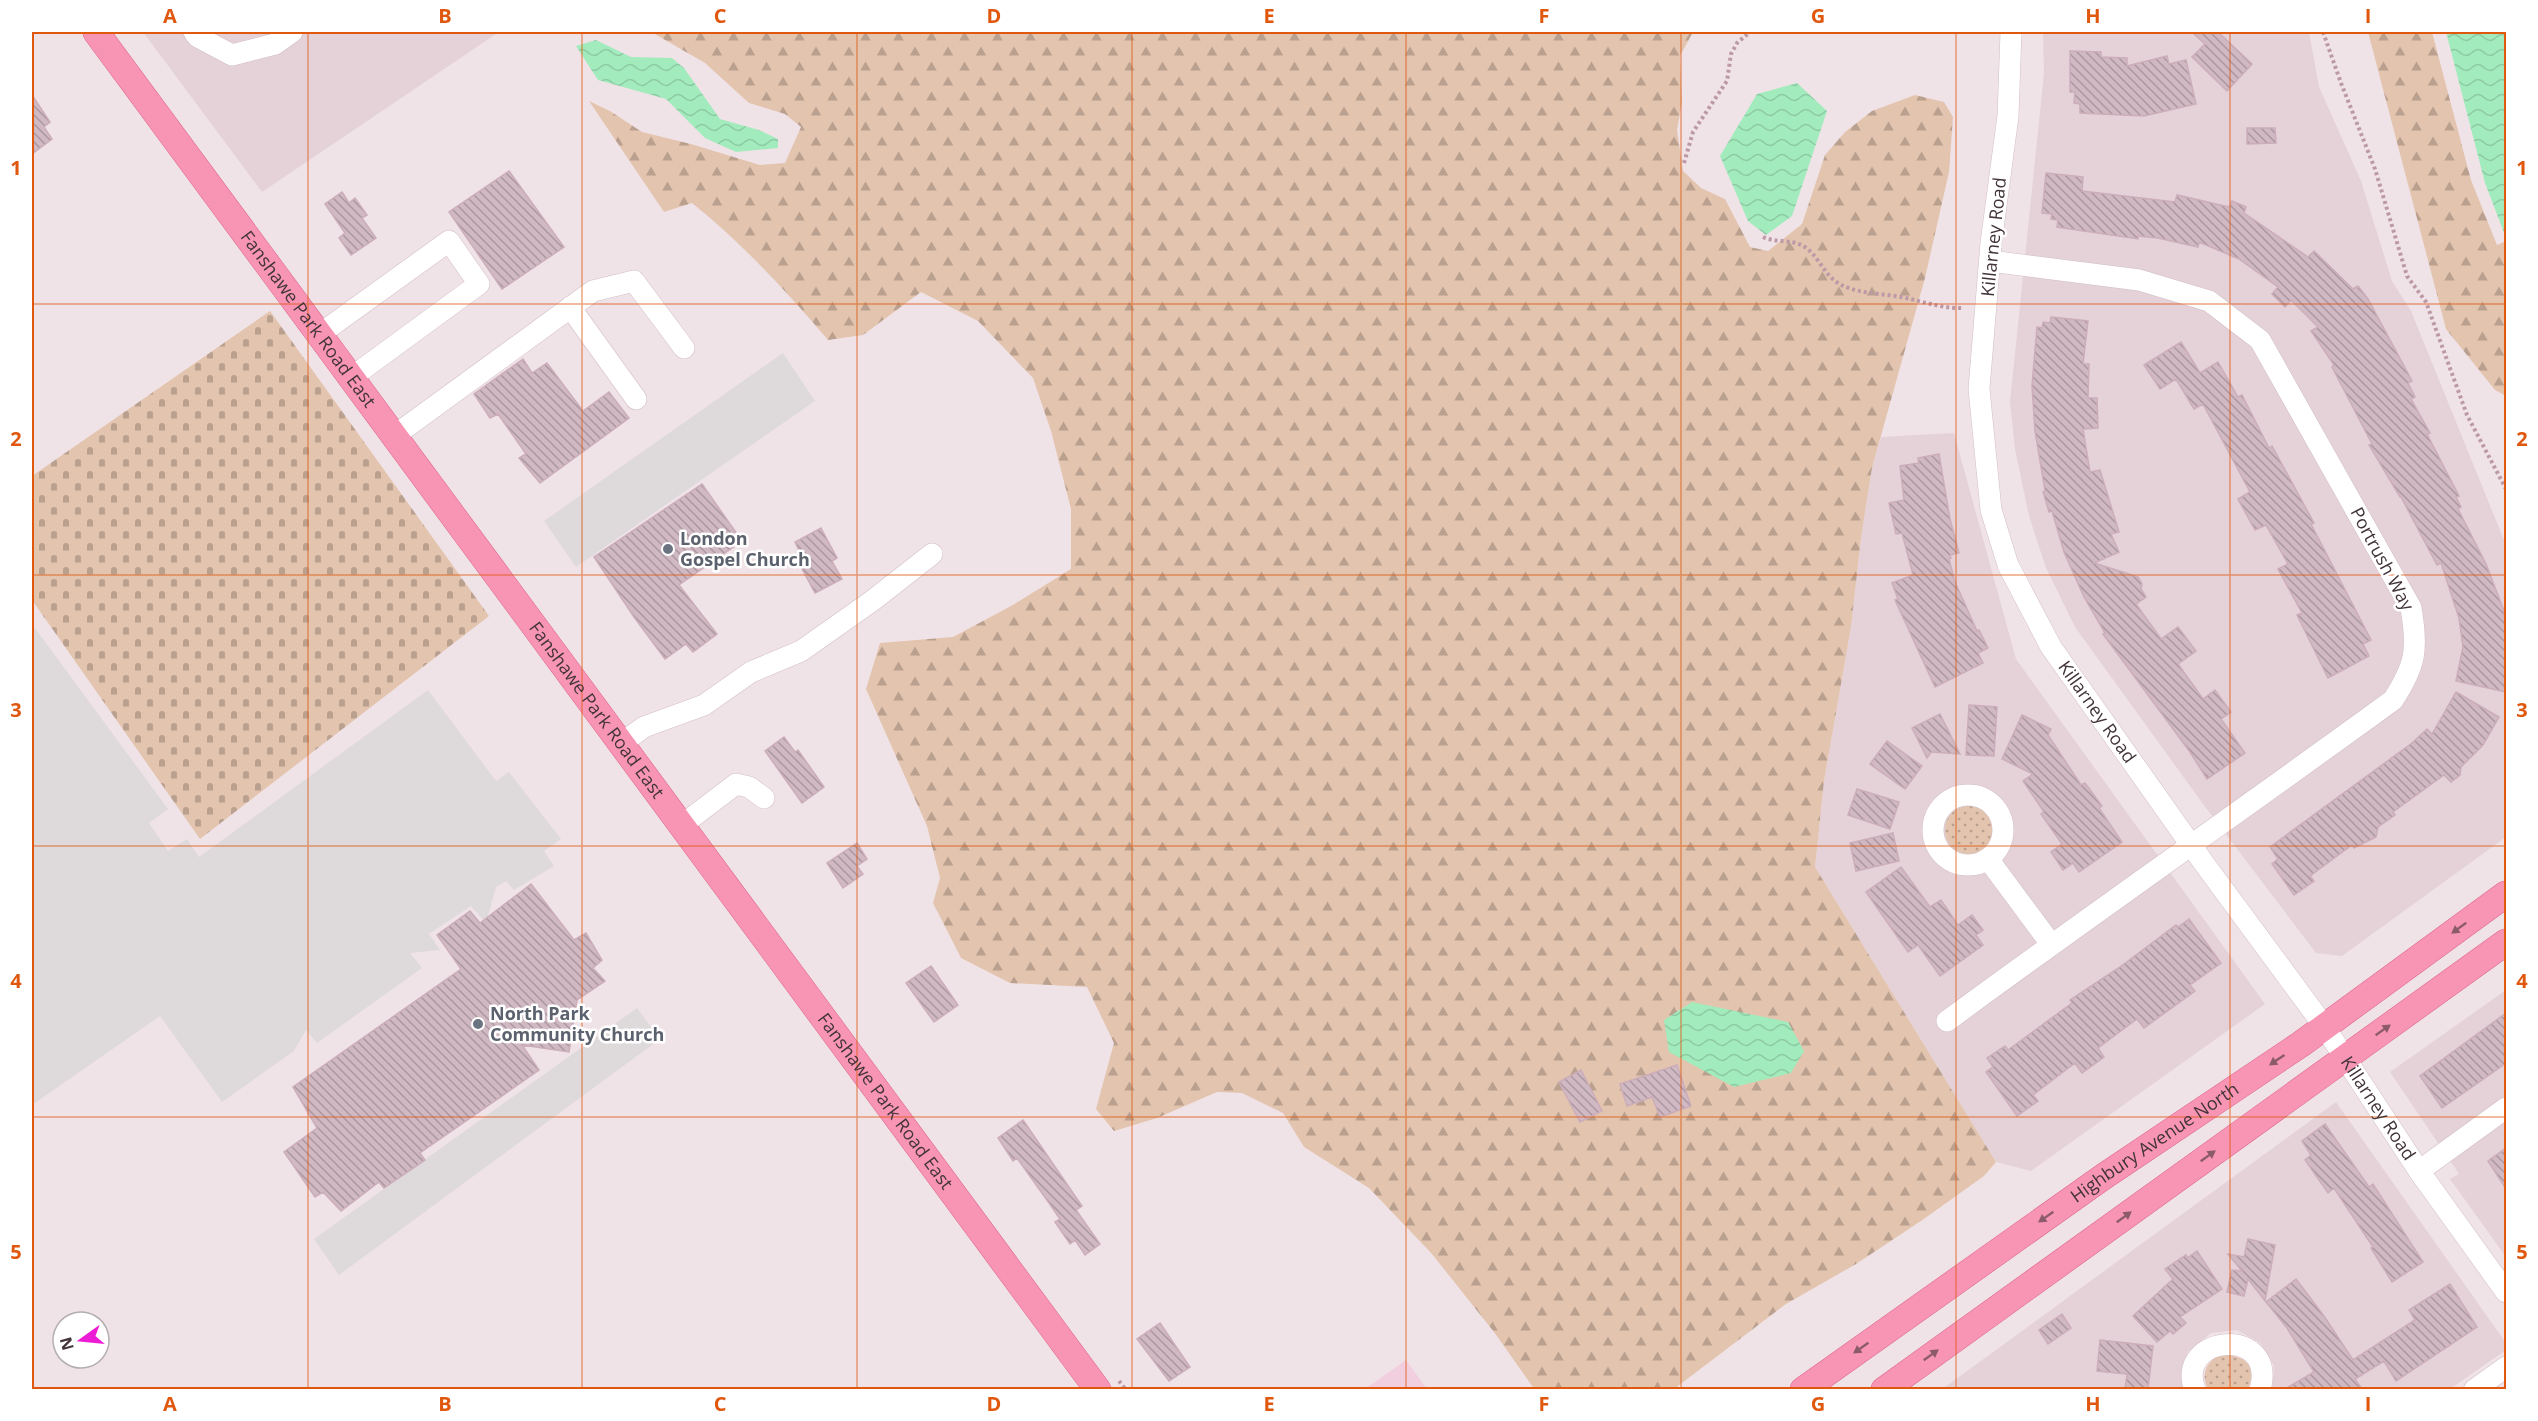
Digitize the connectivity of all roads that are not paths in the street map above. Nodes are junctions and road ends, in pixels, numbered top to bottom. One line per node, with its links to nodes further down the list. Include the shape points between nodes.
1 (96, 32): 7 (main road, Fanshawe Park Road East)
2 (194, 32): 3 (street, via 232,55 275,44)
3 (292, 32)
4 (2011, 32): 5 (street, Killarney Road, via 2008,116)
5 (1990, 261): 16 (street, Killarney Road, via 1978,389 1991,510 2008,565 2051,647); 16 (street, Portrush Way, via 2139,280 2209,301 2260,340 2411,608 2414,656 2408,677 2393,700)
6 (570, 308): 8 (street, via 593,291 634,281); 10 (street); 11 (street)
7 (320, 334): 9 (main road, Fanshawe Park Road East); 9 (street, via 449,242 479,284)
8 (684, 348)
9 (351, 377): 11 (main road, Fanshawe Park Road East)
10 (636, 399)
11 (394, 436): 13 (main road, Fanshawe Park Road East)
12 (932, 554): 13 (street, via 801,651 751,672 704,705 644,727)
13 (622, 743): 15 (main road, Fanshawe Park Road East)
14 (764, 798): 15 (street, via 749,787 736,784)
15 (682, 825): 28 (main road, Fanshawe Park Road East)
16 (2193, 845): 20 (street, Portrush Way); 22 (street, Killarney Road)
17 (1988, 859): 20 (street)
18 (2506, 894): 22 (main road, Highbury Avenue North, one-way to 22)
19 (2506, 942): 23 (main road, one-way to 19)
20 (2051, 944): 21 (street, Portrush Way)
21 (1947, 1021)
22 (2324, 1026): 23 (street, Killarney Road); 29 (main road, Highbury Avenue North, one-way to 29)
23 (2345, 1057): 25 (street, Killarney Road); 30 (main road, one-way to 23)
24 (2506, 1107): 25 (street)
25 (2419, 1171): 26 (street, Killarney Road)
26 (2506, 1293)
27 (2506, 1367): 33 (street)
28 (1098, 1389)
29 (1803, 1389)
30 (1884, 1389)
31 (2195, 1389): 32 (street, via 2196,1363 2212,1346 2223,1343 2235,1344 2254,1355 2263,1376)
32 (2260, 1389)
33 (2474, 1389)

